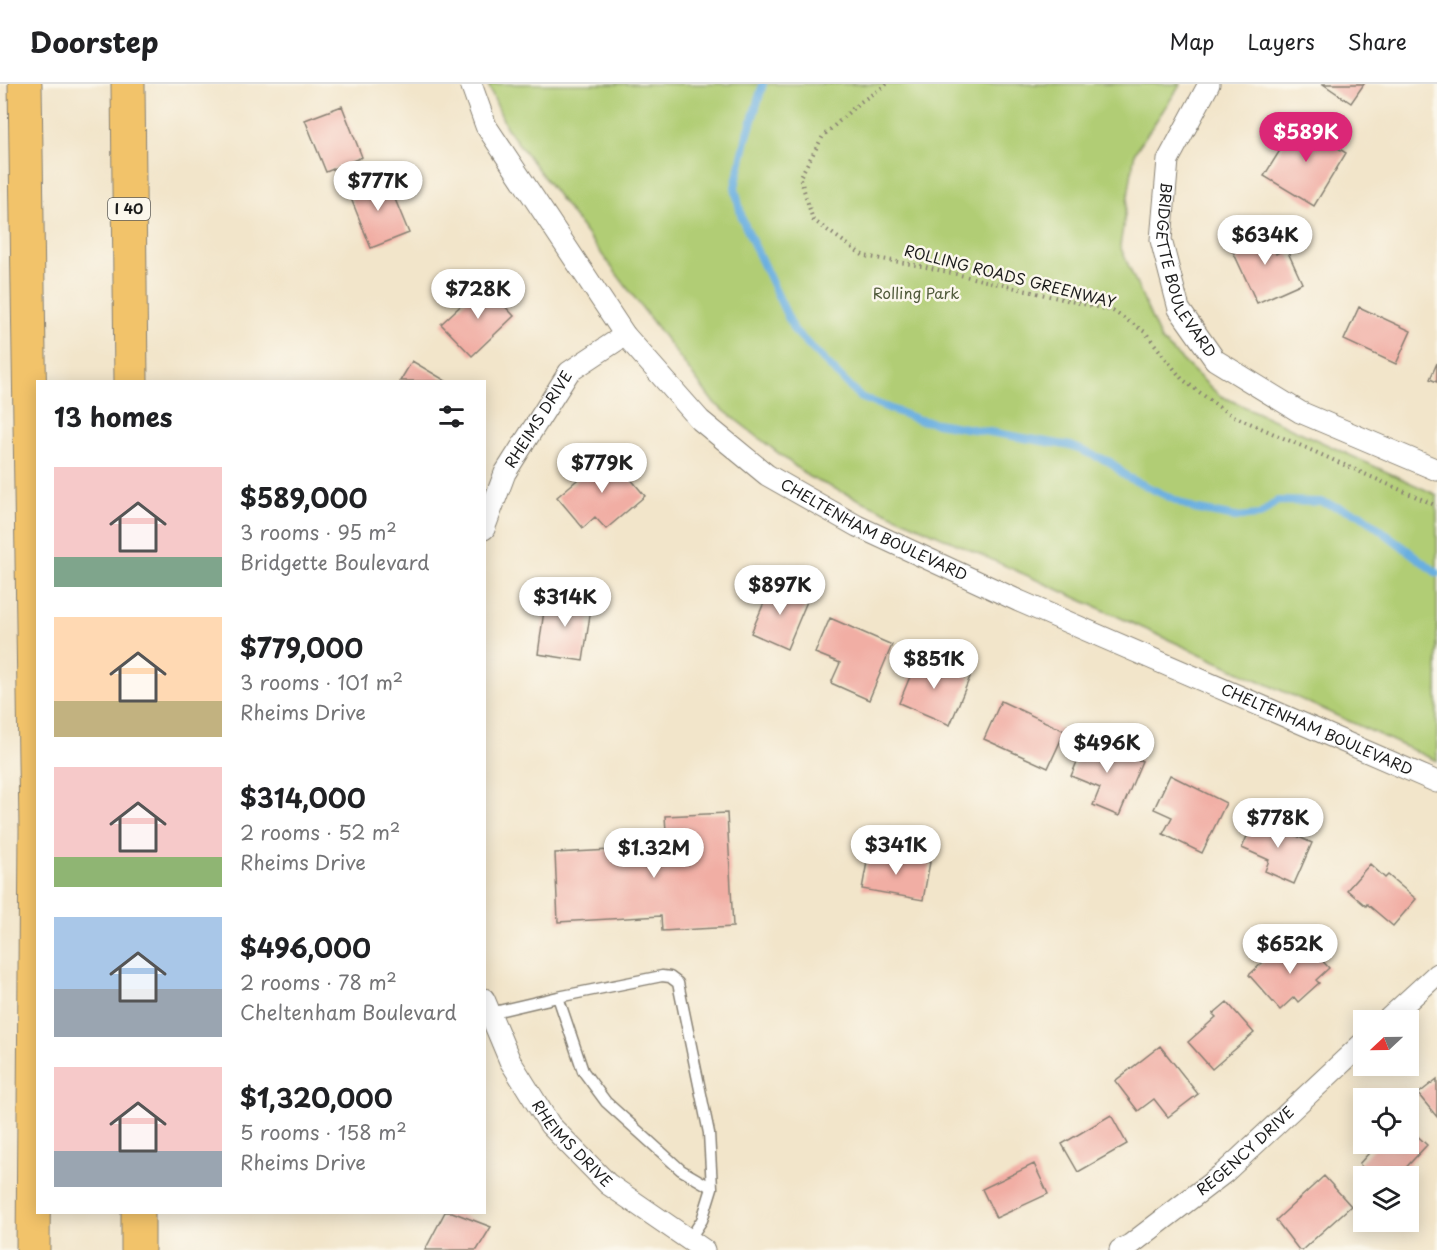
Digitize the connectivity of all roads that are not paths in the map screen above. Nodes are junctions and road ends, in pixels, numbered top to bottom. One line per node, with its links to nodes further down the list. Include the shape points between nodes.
1 (25, 84): 18 (highway, via 36,829)
2 (128, 84): 6 (highway, I 40)
3 (471, 84): 5 (street, CHELTENHAM BOULEVARD, via 486,126)
4 (1209, 84): 7 (street, BRIDGETTE BOULEVARD, via 1168,160 1161,240 1179,309 1215,360 1300,412)
5 (625, 335): 8 (street, RHEIMS DRIVE, via 569,372 505,473); 9 (street, CHELTENHAM BOULEVARD, via 700,420 750,462 857,526)
6 (131, 380)
7 (1437, 470)
8 (486, 524)
9 (1437, 782)
10 (1437, 974): 13 (street)
11 (558, 997): 12 (lane); 15 (lane, via 583,1071 606,1102 681,1170); 15 (lane, via 662,976 678,983 709,1133)
12 (488, 1006): 17 (street, RHEIMS DRIVE, via 510,1061 550,1125 608,1184)
13 (1398, 1010)
14 (1353, 1052): 20 (street, REGENCY DRIVE, via 1224,1173)
15 (712, 1188): 17 (lane)
16 (138, 1214): 19 (highway)
17 (696, 1245)
18 (33, 1250)
19 (138, 1250)
20 (1120, 1250)

